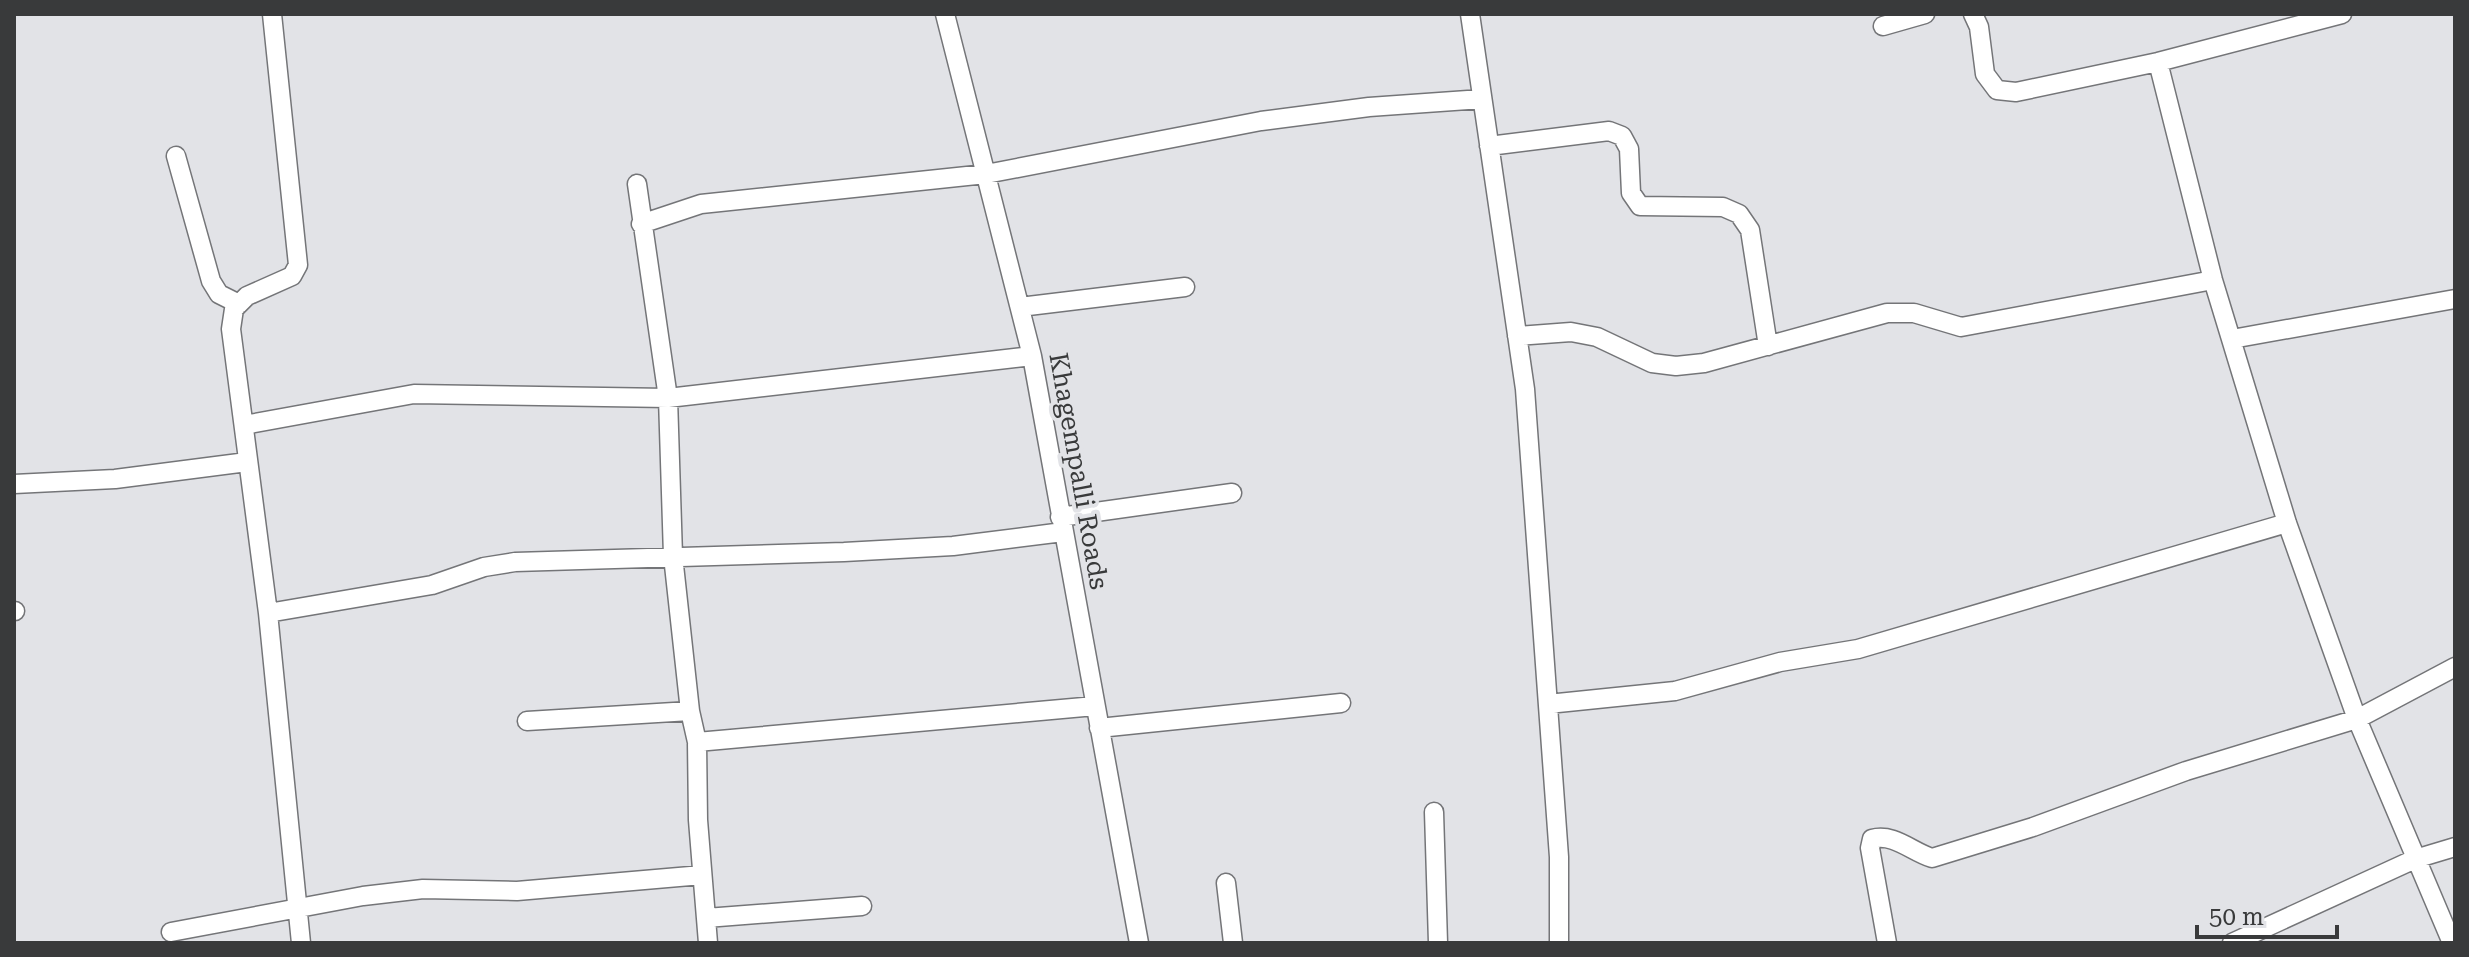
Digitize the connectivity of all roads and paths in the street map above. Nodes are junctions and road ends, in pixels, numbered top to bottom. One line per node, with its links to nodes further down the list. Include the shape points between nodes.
1 (272, 14): 18 (street, via 298,265 292,276)
2 (945, 14): 12 (street, Khagempalli Roads)
3 (1470, 14): 9 (street)
4 (1925, 14): 7 (street)
5 (1973, 14): 8 (street, via 1985,74 1997,90 2016,92)
6 (2342, 14): 8 (street)
7 (1883, 26)
8 (2158, 62): 15 (street)
9 (1482, 99): 10 (street); 12 (street, via 1261,121)
10 (1489, 146): 20 (street); 22 (street, via 1609,131 1622,136 1629,149 1631,193 1640,206 1723,207 1739,214 1750,230)
11 (176, 156): 18 (street, via 211,281 219,294)
12 (985, 173): 14 (street, via 701,204); 19 (street, Khagempalli Roads)
13 (637, 184): 14 (street)
14 (641, 224): 24 (street)
15 (2213, 280): 21 (street); 22 (street, via 1961,327 1914,313 1887,313)
16 (1185, 287): 19 (street)
17 (2455, 299): 21 (street)
18 (239, 304): 25 (street, via 231,329)
19 (1020, 307): 23 (street, Khagempalli Roads)
20 (1517, 336): 22 (street, via 1571,332 1597,337 1652,363 1676,366); 35 (street)
21 (2232, 339): 29 (street)
22 (1768, 346)
23 (1032, 356): 24 (street); 30 (street, Khagempalli Roads)
24 (668, 398): 25 (street, via 414,394); 31 (street)
25 (244, 425): 26 (street)
26 (247, 462): 27 (street, via 115,479); 32 (street)
27 (14, 484)
28 (1232, 493): 30 (street)
29 (2287, 523): 35 (street, via 1858,649 1780,662 1675,691); 38 (street)
30 (1062, 524): 31 (street, via 953,546); 36 (street, Khagempalli Roads)
31 (673, 556): 32 (street, via 500,564 432,585); 37 (street)
32 (268, 613): 48 (street)
33 (2455, 667): 38 (street)
34 (1341, 703): 40 (street)
35 (1548, 704): 56 (street)
36 (1095, 706): 40 (street, Khagempalli Roads); 41 (street)
37 (690, 711): 39 (street); 41 (street)
38 (2357, 719): 44 (street); 57 (street, via 1932,858 1894,840 1872,839)
39 (527, 721)
40 (1099, 728): 53 (street, Khagempalli Roads)
41 (697, 742): 45 (street)
42 (1434, 812): 55 (street)
43 (2455, 847): 44 (street)
44 (2415, 859): 58 (street); 59 (street)
45 (702, 875): 48 (street, via 517,891 423,889); 49 (street)
46 (1226, 883): 54 (street)
47 (862, 906): 49 (street)
48 (297, 910): 50 (street); 51 (street)
49 (706, 918): 52 (street)
50 (171, 932)
51 (301, 943)
52 (708, 943)
53 (1139, 943)
54 (1233, 943)
55 (1438, 943)
56 (1559, 943)
57 (1887, 943)
58 (2232, 943)
59 (2452, 943)

